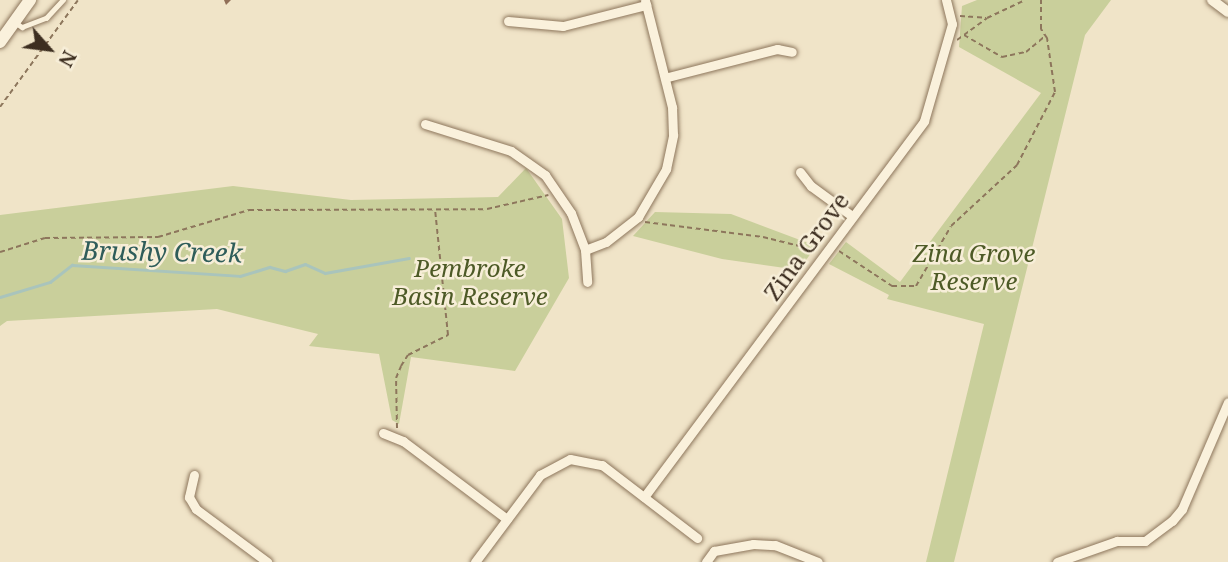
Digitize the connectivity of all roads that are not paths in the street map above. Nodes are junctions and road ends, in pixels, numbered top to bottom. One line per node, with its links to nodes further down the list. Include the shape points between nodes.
1 (30, 0): 8 (main road)
2 (62, 0): 8 (lane, via 46,19 22,27)
3 (946, 0): 14 (street, Zina Grove, via 952,15 947,47 924,121)
4 (1212, 0): 6 (street)
5 (645, 3): 7 (street, via 563,26); 11 (street)
6 (1228, 12)
7 (508, 21)
8 (14, 22): 9 (main road)
9 (0, 42)
10 (793, 52): 11 (street, via 777,49)
11 (668, 77): 15 (street, via 673,135 660,184 638,217 606,242)
12 (425, 124): 15 (street, via 510,151 531,163 560,192)
13 (800, 172): 14 (street, via 811,186)
14 (852, 216): 20 (street, Zina Grove)
15 (585, 250): 16 (street)
16 (587, 282)
17 (1228, 402): 27 (street, via 1182,509 1172,521 1145,541 1117,541)
18 (383, 433): 21 (street, via 403,442)
19 (194, 475): 23 (street, via 189,497 196,509)
20 (643, 497): 21 (street, via 602,465 570,458 540,475); 22 (street)
21 (507, 519): 24 (street)
22 (697, 538)
23 (267, 562)
24 (475, 562)
25 (706, 562): 26 (street, via 714,551 753,544 775,545)
26 (818, 562)
27 (1057, 562)

